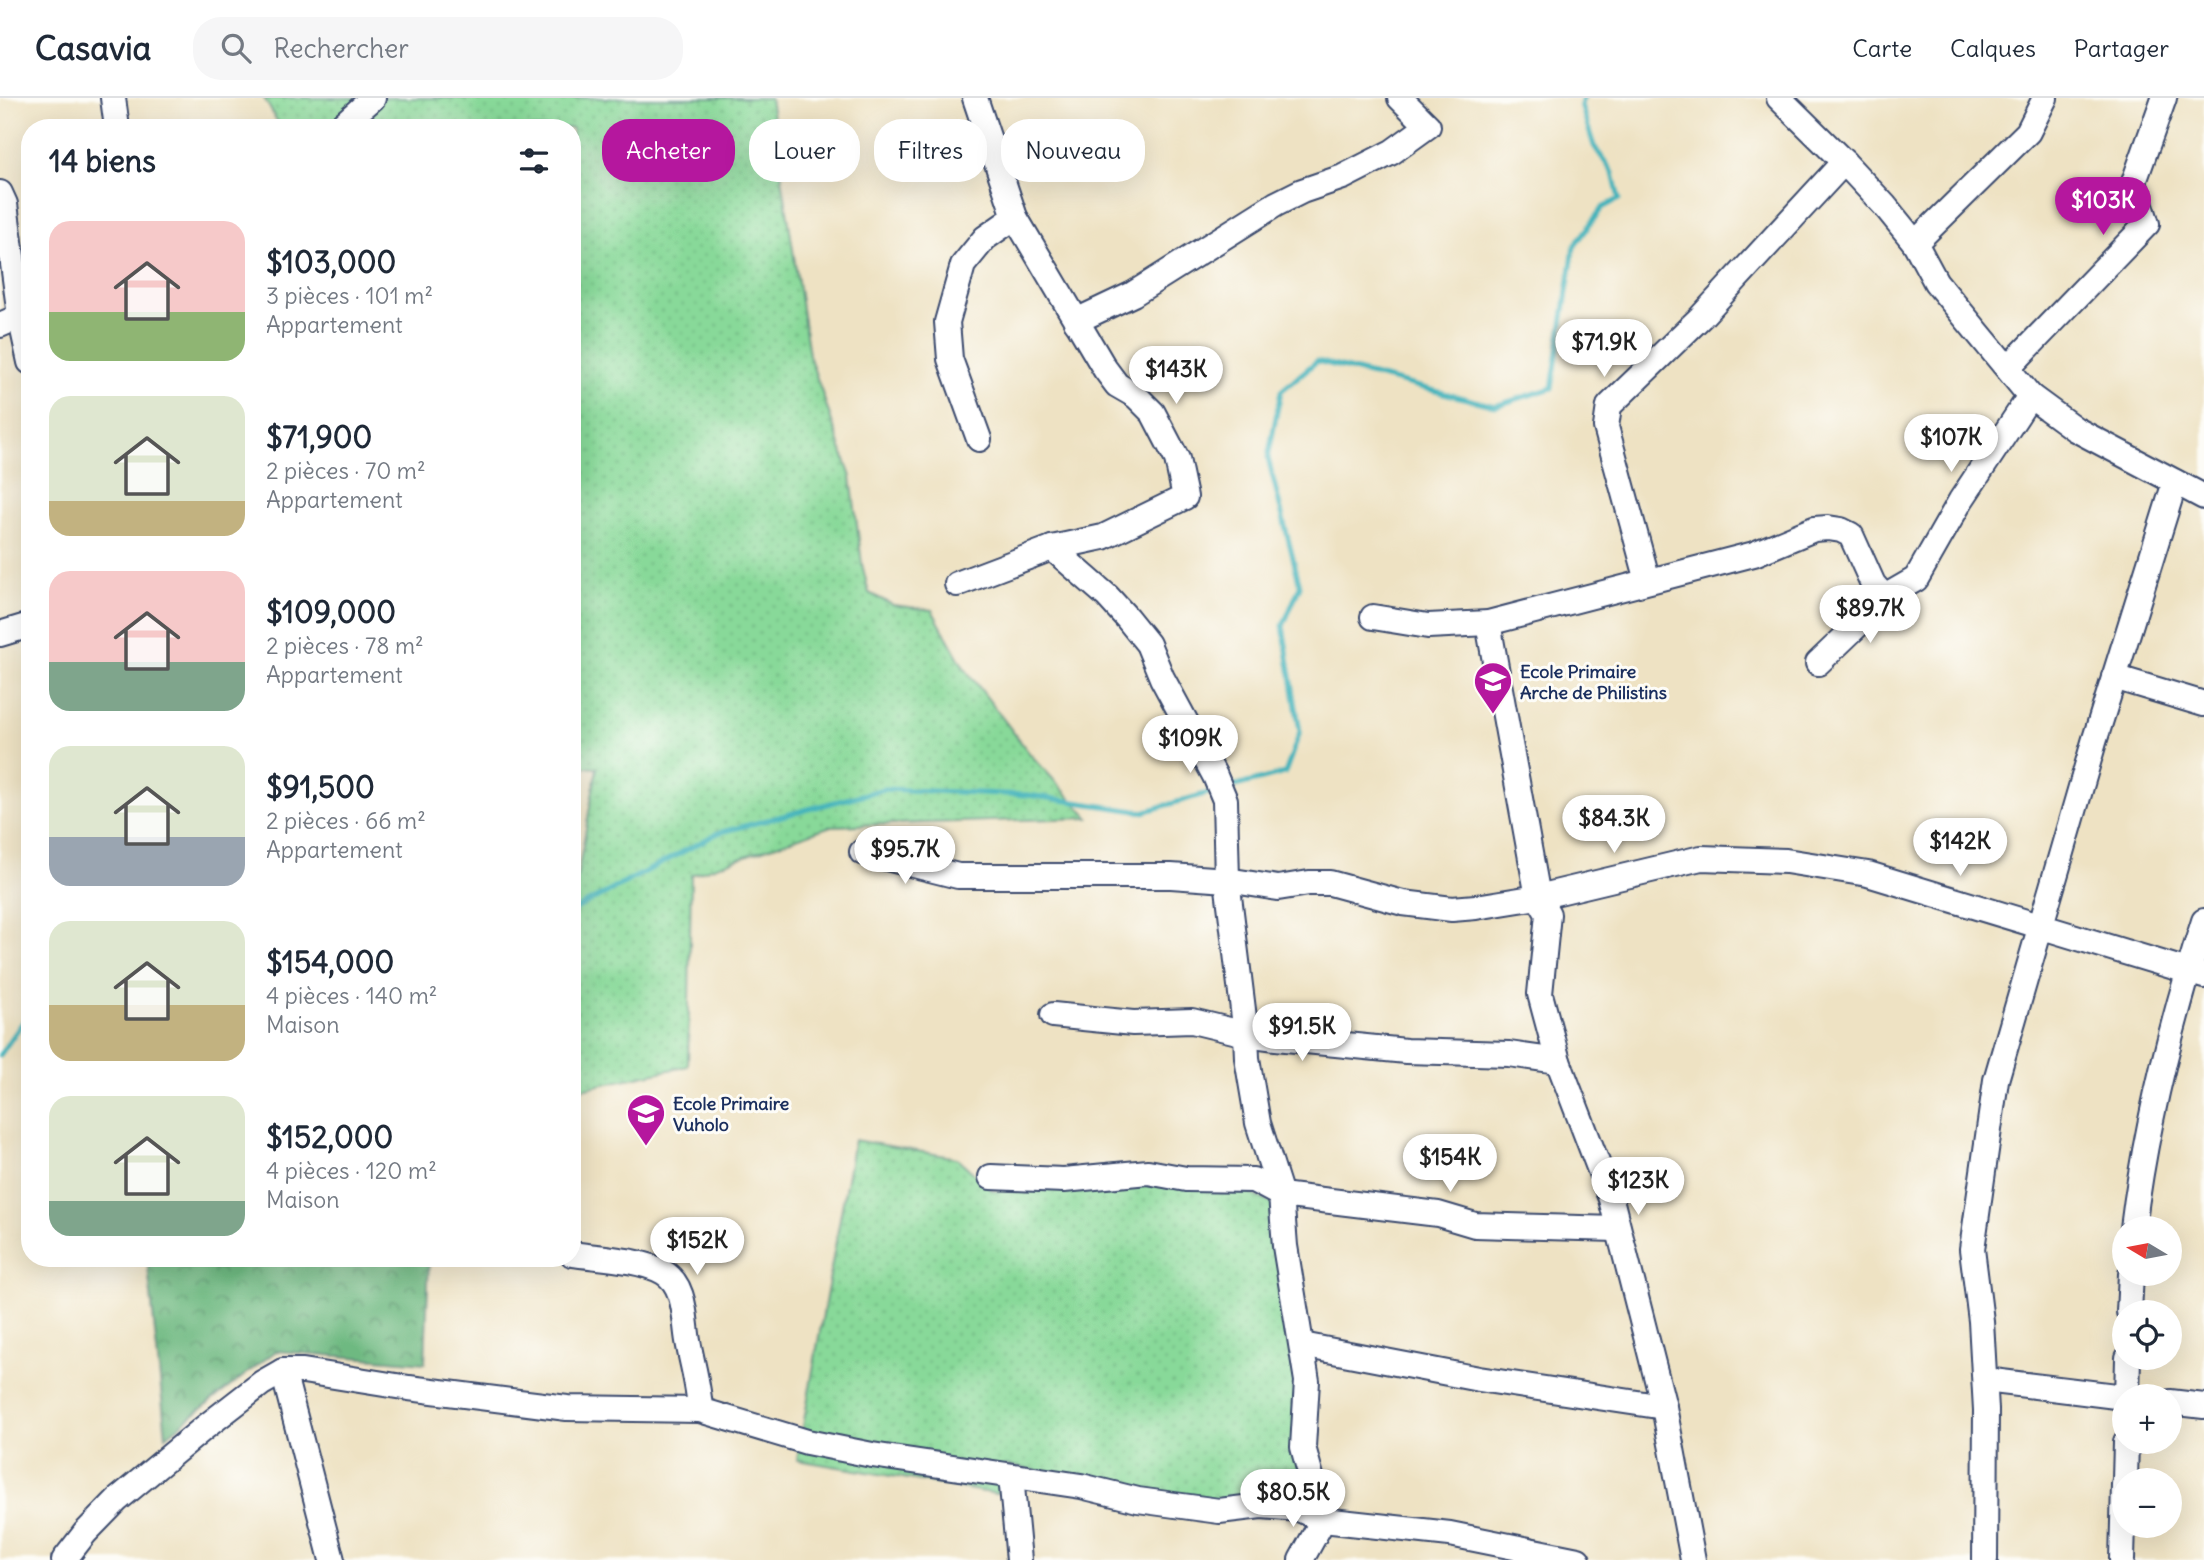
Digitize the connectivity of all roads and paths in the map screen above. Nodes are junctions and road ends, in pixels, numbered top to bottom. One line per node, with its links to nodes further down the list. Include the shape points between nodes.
1 (113, 98): 8 (street)
2 (373, 98): 9 (street)
3 (975, 98): 12 (street)
4 (1400, 98): 15 (street, via 1428,125 1392,152 1276,204 1133,294)
5 (1779, 98): 10 (street)
6 (2045, 98): 13 (street, via 2028,132)
7 (2164, 98): 16 (street, via 2134,183 2147,224)
8 (116, 119)
9 (349, 119)
10 (1844, 162): 13 (street); 22 (street, via 1692,326 1609,406 1606,427)
11 (0, 193): 14 (street)
12 (1015, 217): 15 (street); 18 (street, via 985,238 963,265 947,322 950,359)
13 (1915, 243): 16 (street, via 1936,282)
14 (17, 318)
15 (1076, 321): 21 (street, via 1117,385 1153,413 1177,459 1185,498 1103,537)
16 (2008, 368): 17 (street)
17 (2030, 396): 19 (street, via 2075,429); 24 (street, via 1961,500 1916,579)
18 (979, 439)
19 (2175, 482): 20 (street); 30 (street)
20 (2204, 497)
21 (1052, 548): 23 (street); 33 (street, via 1107,596 1148,644 1225,800)
22 (1648, 582): 24 (street, via 1754,554 1814,529 1828,528 1851,535 1873,584 1881,593); 26 (street)
23 (957, 584)
24 (1890, 593): 29 (street)
25 (1373, 617): 26 (street, via 1428,626)
26 (1488, 623): 34 (street)
27 (21, 628): 28 (street)
28 (0, 634)
29 (1818, 663)
30 (2114, 677): 31 (street); 36 (street)
31 (2204, 704)
32 (862, 852): 33 (street, via 958,876)
33 (1227, 880): 34 (street, via 1278,888 1330,883 1403,903 1451,909); 39 (street)
34 (1538, 897): 36 (street, via 1701,858 1786,861 1868,874); 40 (street, via 1548,914 1539,994)
35 (2204, 921): 37 (street)
36 (2041, 926): 37 (street); 48 (street, via 1996,1080 1978,1201 1972,1249)
37 (2196, 974): 43 (street, via 2151,1117)
38 (1053, 1015): 39 (street, via 1133,1023 1192,1021)
39 (1246, 1034): 40 (street); 42 (street, via 1258,1123)
40 (1558, 1061): 44 (street)
41 (992, 1177): 42 (street, via 1064,1180 1149,1172 1186,1179 1253,1180)
42 (1281, 1195): 44 (street, via 1427,1212 1475,1225); 46 (street)
43 (2134, 1216)
44 (1618, 1228): 52 (street)
45 (581, 1255): 53 (street, via 636,1264 671,1278 684,1306)
46 (1302, 1345): 52 (street); 55 (street, via 1307,1381 1303,1447)
47 (283, 1371): 53 (street, via 567,1408); 57 (street, via 223,1413 117,1500); 58 (street)
48 (1984, 1380): 49 (street); 63 (street)
49 (2112, 1395)
50 (2182, 1403): 51 (street)
51 (2204, 1406)
52 (1664, 1407): 62 (street)
53 (700, 1410): 54 (street, via 807,1442)
54 (1011, 1476): 55 (street, via 1219,1511 1261,1506 1298,1509); 59 (street)
55 (1324, 1520): 60 (street); 61 (street, via 1450,1534)
56 (2123, 1538): 64 (street)
57 (64, 1560)
58 (332, 1560)
59 (1019, 1560)
60 (1301, 1560)
61 (1578, 1560)
62 (1693, 1560)
63 (1986, 1560)
64 (2122, 1560)

